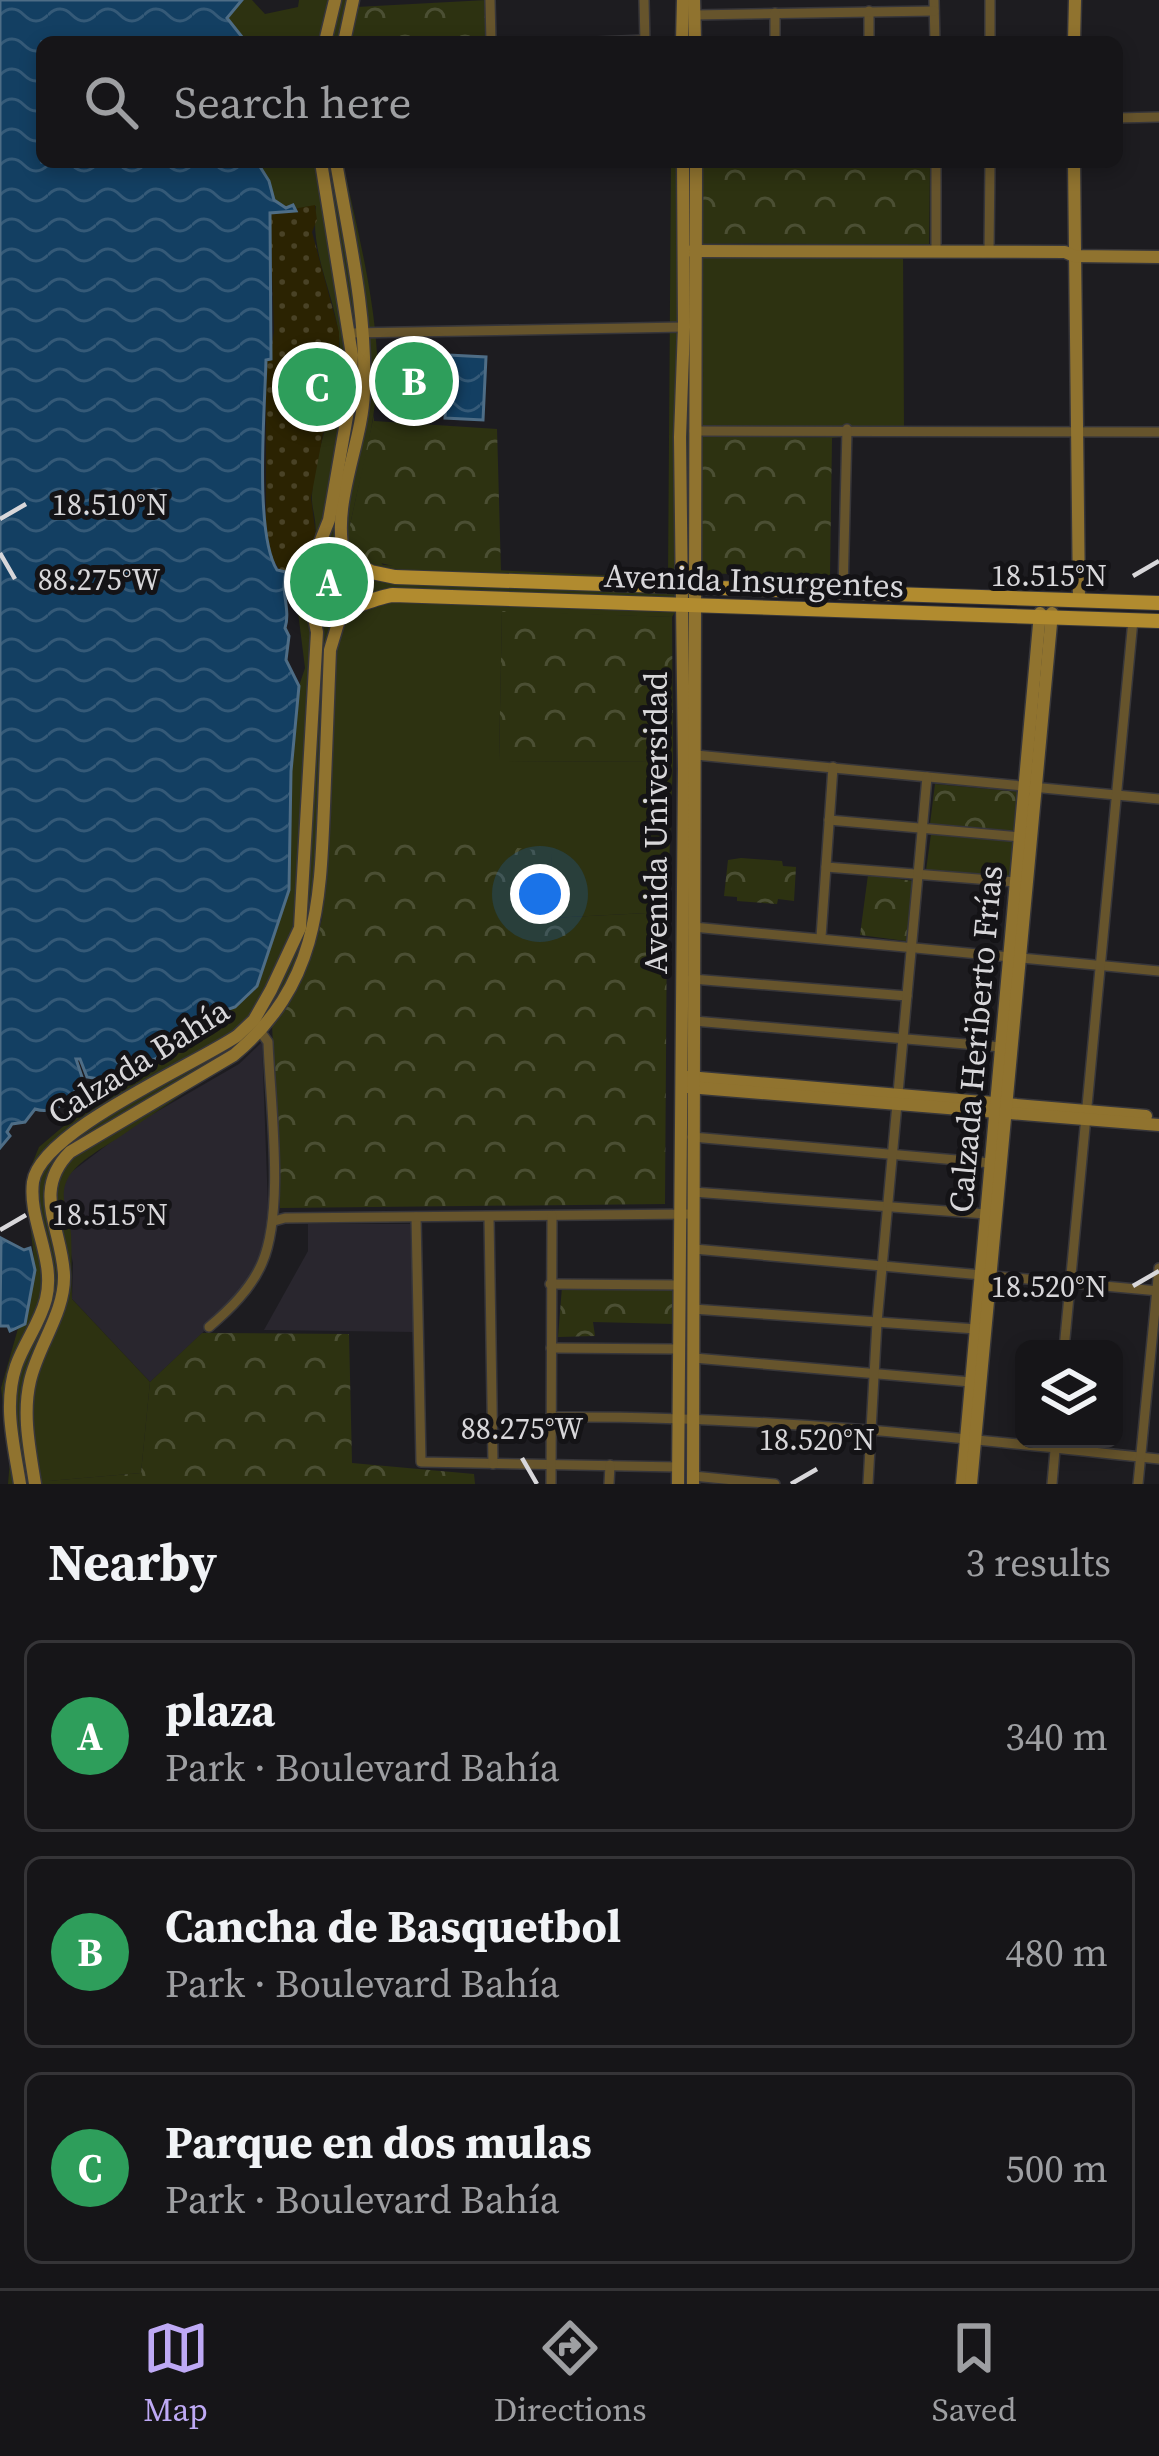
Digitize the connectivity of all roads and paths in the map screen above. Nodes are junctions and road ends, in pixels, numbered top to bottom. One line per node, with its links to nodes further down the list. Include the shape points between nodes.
1 (335, 0): 12 (main road)
2 (352, 0): 13 (main road)
3 (490, 0): 14 (street)
4 (644, 0): 15 (street)
5 (683, 0): 16 (main road)
6 (990, 0): 19 (street)
7 (1079, 0): 20 (main road)
8 (934, 6): 10 (street)
9 (694, 8): 11 (street)
10 (869, 11): 11 (street); 18 (street)
11 (775, 13): 17 (street)
12 (326, 36)
13 (345, 36)
14 (490, 36)
15 (645, 36)
16 (682, 36)
17 (775, 36)
18 (869, 36)
19 (990, 36)
20 (1078, 36)
21 (1159, 117): 22 (street)
22 (1123, 118)
23 (322, 168): 36 (main road)
24 (337, 168): 36 (main road)
25 (683, 168): 30 (main road, Avenida Universidad)
26 (696, 168): 30 (main road, Avenida Universidad)
27 (936, 168): 31 (street)
28 (990, 168): 32 (street)
29 (1078, 168): 34 (main road)
30 (690, 251): 31 (main road); 35 (main road, Avenida Universidad); 38 (main road, Avenida Universidad)
31 (935, 252): 32 (main road)
32 (989, 252): 34 (main road)
33 (1159, 252): 34 (main road)
34 (1076, 255): 40 (main road)
35 (684, 327): 36 (street); 44 (main road, Avenida Universidad)
36 (357, 332): 41 (main road, via 329,520); 42 (main road, via 364,400 340,535)
37 (847, 429): 38 (street); 40 (street); 45 (street)
38 (694, 431): 44 (main road, Avenida Universidad)
39 (1159, 432): 40 (street)
40 (1078, 434): 48 (main road)
41 (315, 555): 42 (main road); 52 (main road, via 298,576)
42 (348, 559): 43 (main road, Avenida Insurgentes, via 395,577); 51 (main road, via 359,580)
43 (549, 582): 44 (main road, Avenida Insurgentes); 47 (main road)
44 (689, 587): 45 (main road, Avenida Insurgentes); 50 (main road, Avenida Universidad)
45 (843, 592): 46 (main road, Avenida Insurgentes)
46 (1047, 599): 48 (main road, Avenida Insurgentes); 53 (main road, Calzada Heriberto Frías)
47 (546, 600): 50 (main road, Avenida Insurgentes); 51 (main road, Avenida Insurgentes, via 393,595)
48 (1079, 600): 49 (main road, Avenida Insurgentes)
49 (1159, 603)
50 (689, 605): 53 (main road, Avenida Insurgentes); 56 (main road, Avenida Universidad); 68 (main road, Avenida Universidad)
51 (345, 608): 52 (main road); 77 (main road, Calzada Bahía, via 330,650 320,902 300,970)
52 (312, 609): 81 (main road, Calzada Bahía, via 306,869 293,950 237,1036)
53 (1046, 617): 54 (main road, Avenida Insurgentes); 59 (main road, Calzada Heriberto Frías)
54 (1133, 620): 55 (main road, Avenida Insurgentes); 60 (street)
55 (1159, 621)
56 (696, 755): 57 (street); 68 (main road, Avenida Universidad)
57 (833, 767): 58 (street); 62 (street)
58 (928, 777): 59 (street); 63 (street)
59 (1030, 785): 60 (street); 64 (main road, Calzada Heriberto Frías); 71 (main road, Calzada Heriberto Frías)
60 (1115, 795): 61 (street); 72 (street)
61 (1159, 799)
62 (829, 820): 63 (street); 65 (street)
63 (920, 829): 64 (street); 66 (street)
64 (1020, 837): 67 (main road, Calzada Heriberto Frías)
65 (826, 867): 66 (street); 69 (street)
66 (917, 876): 67 (street); 70 (street)
67 (1016, 882): 71 (main road, Calzada Heriberto Frías)
68 (688, 927): 69 (street); 74 (main road, Avenida Universidad); 80 (main road, Avenida Universidad)
69 (821, 938): 70 (street)
70 (911, 948): 71 (street); 75 (street)
71 (1015, 957): 72 (street); 79 (main road, Calzada Heriberto Frías); 84 (main road, Calzada Heriberto Frías)
72 (1102, 965): 73 (street); 85 (street)
73 (1159, 971)
74 (692, 979): 75 (street); 76 (main road, Avenida Universidad)
75 (907, 996): 78 (street)
76 (694, 1021): 78 (street); 80 (main road, Avenida Universidad)
77 (260, 1031): 83 (main road, Calzada Bahía); 97 (street, via 268,1042)
78 (905, 1040): 79 (street); 82 (street)
79 (1001, 1047): 84 (main road, Calzada Heriberto Frías)
80 (686, 1082): 82 (main road); 87 (main road, Avenida Universidad); 93 (main road, Avenida Universidad)
81 (140, 1093): 83 (main road); 132 (main road, Calzada Bahía, via 66,1135 34,1176 48,1284 11,1392)
82 (898, 1100): 84 (main road); 88 (street)
83 (149, 1106): 133 (main road, Calzada Bahía, via 70,1151 52,1175 48,1198 64,1270 27,1399)
84 (1001, 1109): 85 (main road); 89 (main road, Calzada Heriberto Frías); 101 (main road, Calzada Heriberto Frías)
85 (1086, 1117): 86 (main road); 104 (street)
86 (1159, 1121)
87 (692, 1137): 88 (street); 90 (main road, Avenida Universidad)
88 (892, 1155): 89 (street); 91 (street)
89 (991, 1163): 92 (main road, Calzada Heriberto Frías)
90 (693, 1192): 91 (street); 93 (main road, Avenida Universidad)
91 (888, 1209): 92 (street); 99 (street)
92 (986, 1214): 101 (main road, Calzada Heriberto Frías)
93 (686, 1215): 95 (street); 98 (main road, Avenida Universidad); 103 (main road, Avenida Universidad)
94 (489, 1216): 95 (street); 96 (street); 126 (street)
95 (552, 1216): 102 (street)
96 (416, 1217): 97 (street); 126 (street, via 422,1462)
97 (274, 1222): 108 (street, via 261,1266)
98 (694, 1249): 99 (street); 106 (main road, Avenida Universidad)
99 (883, 1265): 101 (street); 107 (street)
100 (1159, 1268): 105 (street)
101 (985, 1276): 104 (street); 109 (main road, Calzada Heriberto Frías); 120 (main road, Calzada Heriberto Frías)
102 (550, 1284): 103 (street); 111 (street)
103 (680, 1285): 112 (main road, Avenida Universidad)
104 (1070, 1285): 105 (street); 110 (street)
105 (1158, 1290): 124 (street)
106 (693, 1309): 107 (street); 113 (main road, Avenida Universidad)
107 (877, 1322): 109 (street); 114 (street)
108 (209, 1327)
109 (976, 1329): 115 (main road, Calzada Heriberto Frías)
110 (1065, 1340)
111 (550, 1348): 112 (street); 117 (street)
112 (678, 1348): 116 (main road, Avenida Universidad)
113 (694, 1358): 114 (street); 118 (main road, Avenida Universidad)
114 (873, 1373): 115 (street); 119 (street)
115 (971, 1382): 120 (main road, Calzada Heriberto Frías)
116 (678, 1416): 117 (street); 118 (street); 129 (main road, Avenida Universidad)
117 (550, 1417): 128 (street)
118 (695, 1417): 119 (street); 130 (main road, Avenida Universidad)
119 (868, 1430): 120 (street); 138 (street)
120 (970, 1439): 121 (street); 139 (main road, Calzada Heriberto Frías)
121 (1015, 1442)
122 (1056, 1448): 140 (street)
123 (1082, 1448): 124 (street)
124 (1140, 1457): 125 (street); 141 (street)
125 (1159, 1459)
126 (493, 1464): 128 (street)
127 (610, 1465): 128 (street); 129 (street); 135 (street)
128 (551, 1466): 134 (street)
129 (678, 1467): 136 (main road, Avenida Universidad)
130 (693, 1480): 131 (street)
131 (753, 1483): 137 (street)
132 (20, 1484)
133 (35, 1484)
134 (551, 1484)
135 (609, 1484)
136 (678, 1484)
137 (776, 1484)
138 (868, 1484)
139 (966, 1484)
140 (1052, 1484)
141 (1138, 1484)

